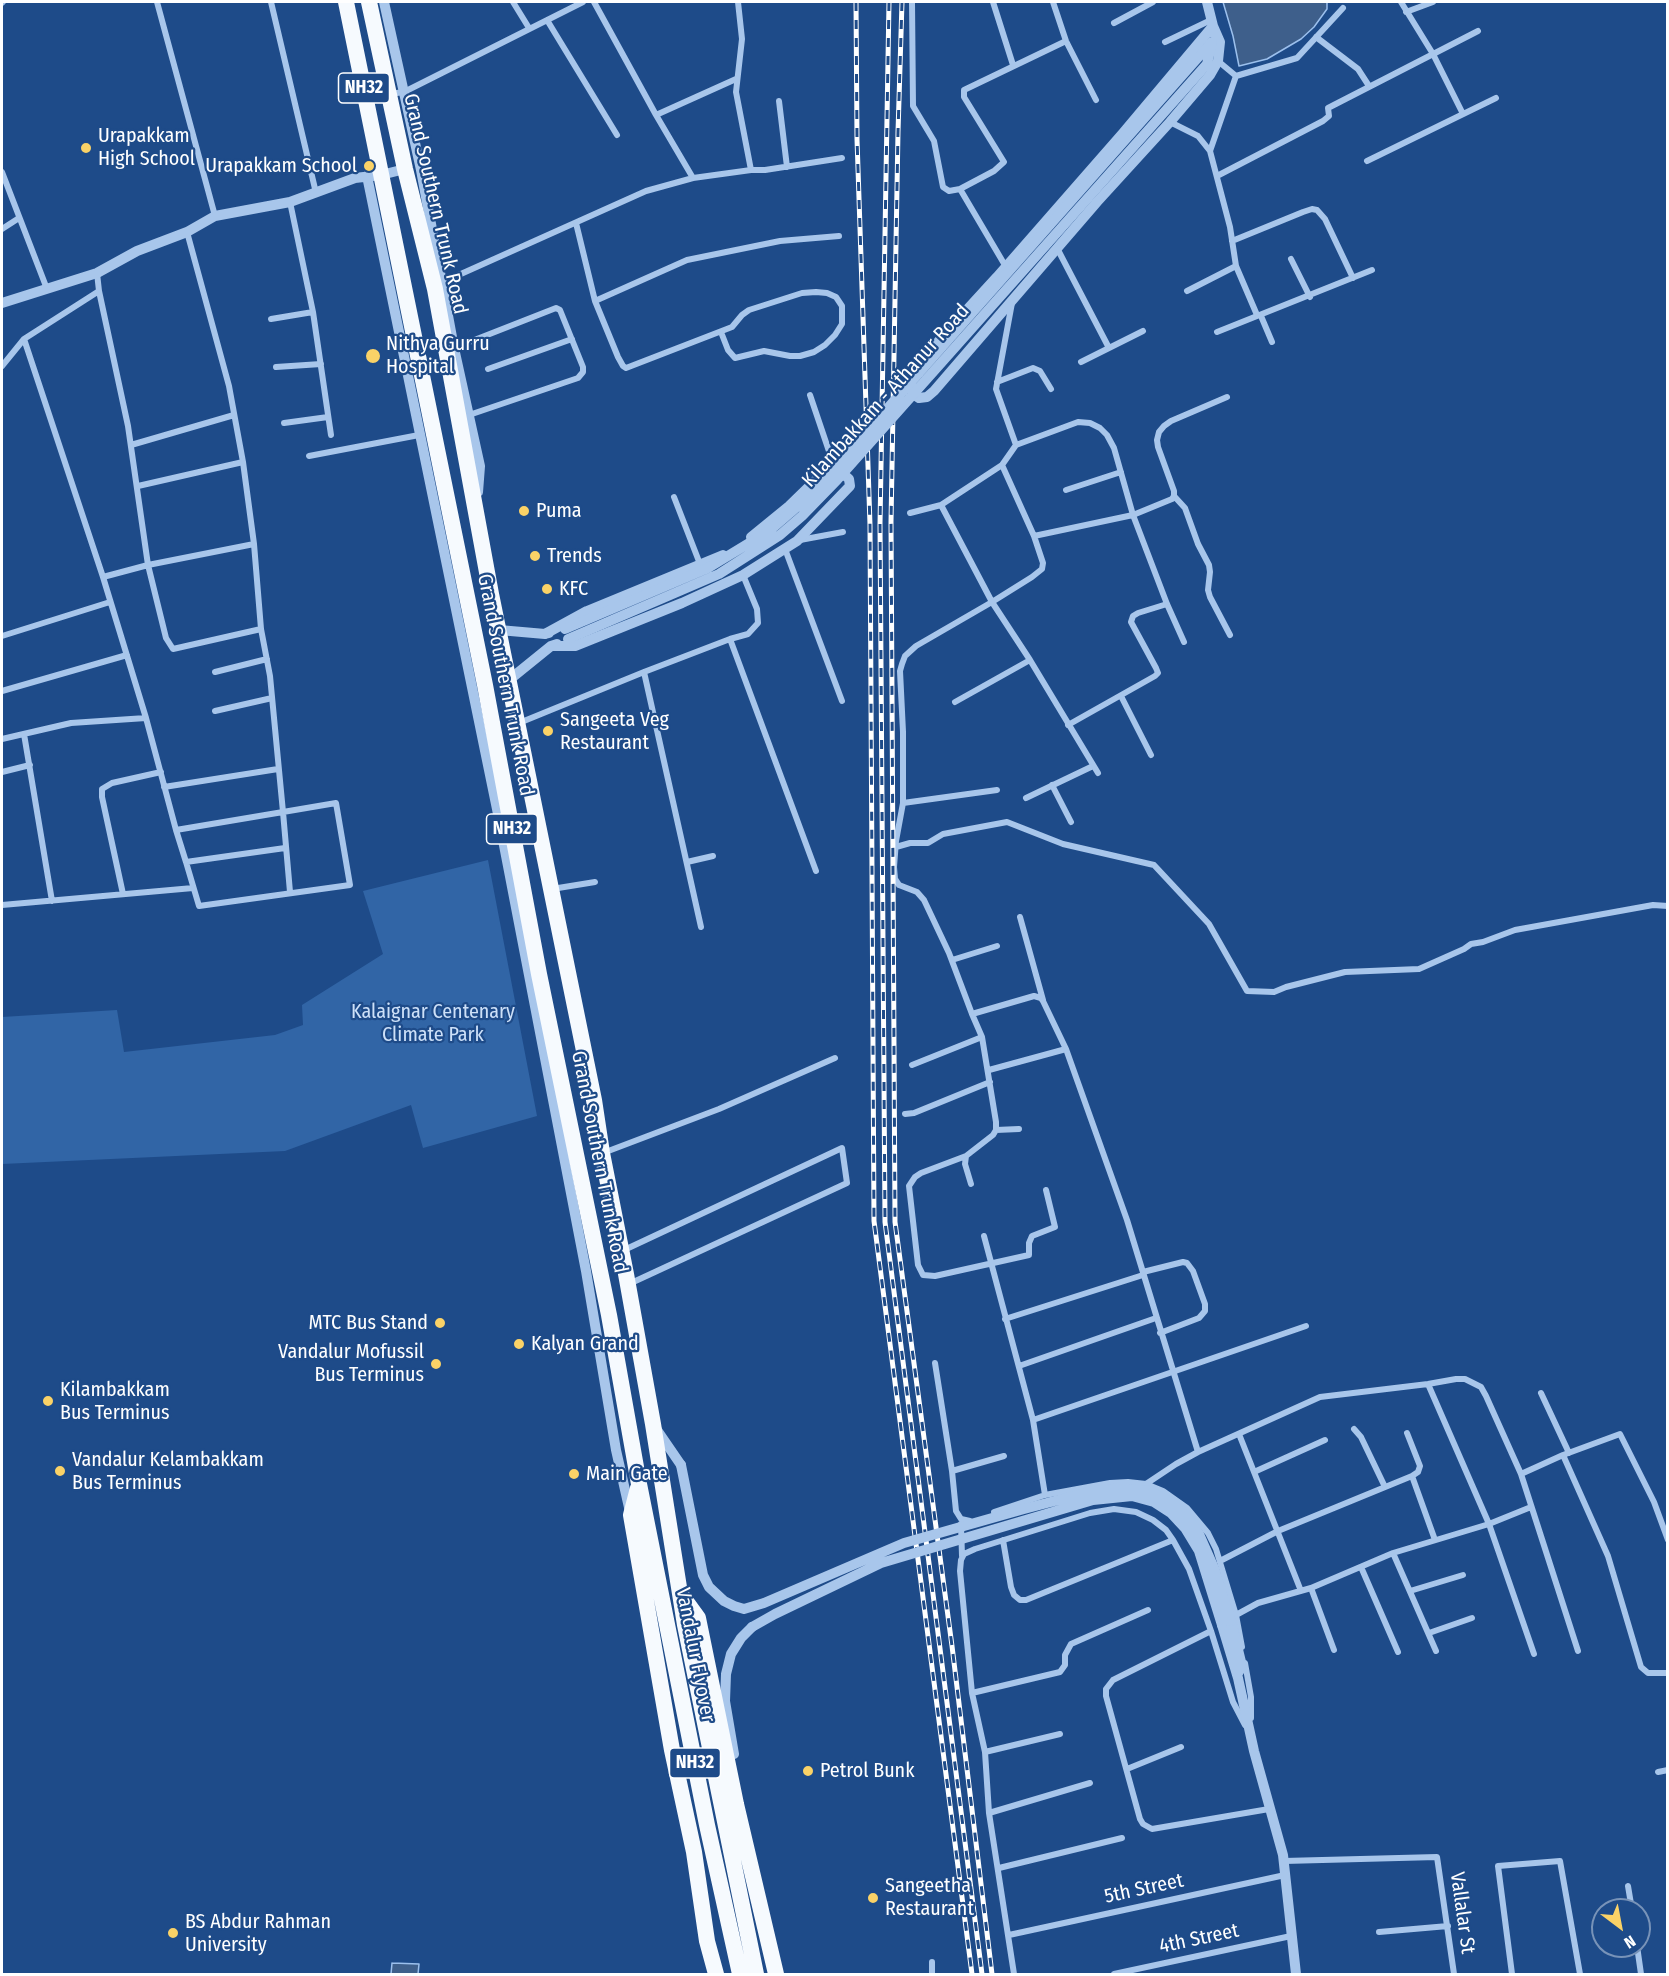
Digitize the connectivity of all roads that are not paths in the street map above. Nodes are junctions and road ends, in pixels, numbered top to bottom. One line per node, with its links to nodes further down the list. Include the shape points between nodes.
1 (157, 2): 55 (street)
2 (270, 2): 53 (street)
3 (346, 2): 48 (highway, Grand Southern Trunk Road / NH32)
4 (369, 2): 33 (highway, Grand Southern Trunk Road / NH32)
5 (384, 2): 33 (street)
6 (513, 2): 22 (street)
7 (583, 2): 19 (street)
8 (594, 2): 38 (street)
9 (738, 2): 31 (street, via 742,39)
10 (912, 2): 52 (street, via 913,106 934,141 943,187 949,191)
11 (993, 2): 29 (street)
12 (1053, 2): 25 (street)
13 (1153, 2): 20 (street)
14 (1207, 2): 21 (street, Kilambakkam - Athanur Road)
15 (1401, 2): 18 (street)
16 (1433, 2): 18 (street)
17 (1342, 8): 24 (street)
18 (1406, 12): 27 (street)
19 (547, 20): 22 (street); 40 (street)
20 (1114, 23)
21 (1212, 23): 26 (street); 28 (street, via 1220,42); 64 (street, via 1178,70); 133 (street, Kilambakkam - Athanur Road, bridge, via 1207,64 802,516 719,574)
22 (529, 28): 33 (street)
23 (1478, 31): 27 (street)
24 (1316, 37): 30 (street, via 1297,58); 32 (street, via 1358,69)
25 (1066, 41): 29 (street); 35 (street)
26 (1165, 42)
27 (1433, 54): 32 (street); 37 (street)
28 (1218, 61): 30 (street); 39 (street)
29 (1013, 66): 52 (street, via 964,90 964,97 1004,162)
30 (1236, 76): 41 (street)
31 (736, 79): 38 (street); 46 (street)
32 (1369, 86): 49 (street, via 1328,108 1329,116 1323,121)
33 (396, 93): 45 (highway, Grand Southern Trunk Road / NH32); 69 (street)
34 (1496, 98): 37 (street)
35 (1096, 100)
36 (779, 101): 44 (street)
37 (1463, 114): 43 (street)
38 (656, 115): 50 (street)
39 (1170, 122): 41 (street, via 1198,136); 62 (street)
40 (616, 135)
41 (1210, 151): 49 (street)
42 (842, 158): 44 (street)
43 (1367, 161)
44 (787, 166): 46 (street)
45 (405, 169): 48 (street); 117 (highway, Grand Southern Trunk Road / NH32, via 435,289)
46 (751, 170): 50 (street)
47 (2, 172): 51 (street)
48 (374, 175): 53 (street); 102 (street); 231 (highway, Grand Southern Trunk Road / NH32, via 485,685)
49 (1217, 176): 61 (street)
50 (693, 178): 57 (street, via 646,191)
51 (4, 188): 56 (street)
52 (960, 189): 64 (street)
53 (316, 192): 54 (street)
54 (290, 202): 55 (street); 77 (street)
55 (215, 216): 59 (street)
56 (19, 218): 58 (street); 70 (street)
57 (576, 223): 69 (street); 75 (street)
58 (2, 229)
59 (187, 232): 67 (street, via 137,251); 97 (street)
60 (839, 236): 75 (street, via 780,241 687,260)
61 (1232, 241): 65 (street); 68 (street, via 1317,210)
62 (1057, 248): 74 (street); 87 (street)
63 (1291, 259): 73 (street)
64 (1006, 266): 74 (street); 74 (street, via 912,374 913,394 927,397 934,391)
65 (1236, 266): 72 (street); 78 (street)
66 (1372, 270): 68 (street)
67 (97, 273): 70 (street); 71 (street)
68 (1353, 278): 73 (street)
69 (443, 282): 86 (street)
70 (47, 289): 76 (street)
71 (99, 291): 83 (street); 103 (street)
72 (1187, 291)
73 (1310, 297): 78 (street)
74 (1013, 299): 93 (street)
75 (595, 301): 81 (street, via 626,368)
76 (2, 303)
77 (313, 312): 79 (street); 89 (street)
78 (1259, 315): 82 (street); 85 (street)
79 (271, 319)
80 (1143, 331): 87 (street)
81 (721, 332): 81 (street, via 735,358 764,351 800,356 814,352 836,335 842,324 842,306 827,293 802,293 750,310)
82 (1217, 332)
83 (24, 339): 90 (street); 126 (street)
84 (572, 339): 86 (street, via 556,308); 92 (street); 98 (street, via 583,367 578,378)
85 (1272, 342)
86 (454, 348): 98 (street)
87 (1109, 348): 88 (street)
88 (1081, 362)
89 (321, 364): 91 (street); 99 (street)
90 (2, 366)
91 (276, 368)
92 (488, 369)
93 (997, 382): 94 (street, via 1034,368); 104 (street)
94 (1051, 388)
95 (810, 395): 108 (street)
96 (1227, 398): 112 (street, via 1171,421 1160,432 1158,447)
97 (234, 415): 103 (street); 106 (street)
98 (469, 415): 117 (street, via 480,466)
99 (328, 417): 100 (street); 101 (street)
100 (284, 423)
101 (331, 435)
102 (419, 435): 105 (street); 236 (street, via 497,809)
103 (131, 445): 110 (street)
104 (1016, 445): 107 (street); 109 (street, via 1078,422 1090,423 1107,435)
105 (309, 456)
106 (243, 462): 110 (street); 121 (street)
107 (1002, 465): 114 (street); 119 (street)
108 (834, 466): 120 (street, via 849,479 850,486); 123 (street, via 765,527)
109 (1121, 472): 111 (street); 116 (street)
110 (138, 486): 124 (street)
111 (1066, 490)
112 (1174, 496): 116 (street); 134 (street, via 1185,508 1209,565 1210,597)
113 (674, 497): 123 (street)
114 (941, 505): 115 (street); 128 (street)
115 (910, 513)
116 (1133, 515): 119 (street); 129 (street)
117 (476, 516): 131 (highway, Grand Southern Trunk Road / NH32)
118 (843, 532): 120 (street)
119 (1034, 536): 128 (street, via 1042,569)
120 (797, 540): 122 (street)
121 (254, 544): 124 (street); 130 (street)
122 (785, 549): 125 (street); 148 (street)
123 (700, 564): 132 (street, via 587,611)
124 (148, 566): 126 (street); 130 (street, via 166,639 173,649)
125 (743, 575): 136 (street, via 757,609 758,623 748,634); 138 (street, via 575,646)
126 (103, 577): 127 (street)
127 (110, 602): 135 (street); 139 (street)
128 (992, 602): 141 (street); 167 (street, via 905,656 900,670)
129 (1167, 604): 137 (street); 146 (street, via 1138,613 1132,619 1158,673)
130 (261, 629): 140 (street)
131 (499, 630): 132 (street, Kilambakkam - Athanur Road); 144 (highway, NH32)
132 (545, 634): 133 (street, Kilambakkam - Athanur Road)
133 (567, 634): 138 (street, Kilambakkam - Athanur Road)
134 (1230, 634)
135 (2, 636)
136 (730, 639): 143 (street); 176 (street)
137 (1184, 642)
138 (551, 646): 144 (street, Kilambakkam - Athanur Road)
139 (127, 655): 145 (street); 151 (street)
140 (267, 659): 142 (street); 147 (street)
141 (1030, 660): 149 (street); 153 (street)
142 (215, 672)
143 (644, 672): 152 (street); 175 (street)
144 (509, 680): 152 (highway, Grand Southern Trunk Road / NH32)
145 (2, 691)
146 (1121, 696): 153 (street); 156 (street)
147 (272, 698): 150 (street); 159 (street)
148 (842, 701)
149 (955, 702)
150 (215, 711)
151 (147, 718): 154 (street, via 71,723); 161 (street)
152 (518, 724): 179 (highway, Grand Southern Trunk Road / NH32)
153 (1068, 725): 158 (street)
154 (24, 734): 155 (street); 157 (street)
155 (2, 739)
156 (1150, 755)
157 (30, 765): 160 (street); 182 (street)
158 (1093, 766): 162 (street); 163 (street)
159 (278, 769): 164 (street); 168 (street)
160 (2, 772)
161 (161, 772): 164 (street); 181 (street, via 111,783 102,789)
162 (1098, 773)
163 (1052, 785): 166 (street); 169 (street)
164 (164, 787): 170 (street)
165 (997, 790): 167 (street)
166 (1026, 798)
167 (903, 802): 171 (street)
168 (283, 812): 170 (street); 172 (street); 180 (street, via 336,803 350,885)
169 (1071, 822)
170 (176, 830): 174 (street)
171 (896, 847): 184 (street, via 928,843 943,834 1007,822 1063,844 1154,865 1209,924 1247,991 1274,992 1345,972 1419,969 1471,944 1515,930 1653,905); 188 (street, via 894,867 898,884 917,892 924,900)
172 (285, 848): 174 (street); 180 (street)
173 (713, 856): 175 (street)
174 (186, 862): 178 (street)
175 (687, 862): 186 (street)
176 (816, 871)
177 (595, 882): 179 (street)
178 (193, 888): 180 (street, via 199,906); 181 (street)
179 (551, 889): 200 (highway, Grand Southern Trunk Road / NH32)
180 (290, 892)
181 (123, 894): 182 (street)
182 (52, 901): 183 (street)
183 (2, 905)
184 (1668, 906)
185 (1020, 917): 189 (street)
186 (701, 927)
187 (997, 946): 188 (street)
188 (952, 960): 190 (street)
189 (1043, 1001): 190 (street, via 1034,996); 192 (street)
190 (972, 1014): 191 (street)
191 (982, 1037): 194 (street); 195 (street)
192 (1066, 1049): 195 (street); 207 (street)
193 (835, 1058): 200 (street, via 719,1109)
194 (912, 1065)
195 (989, 1070): 196 (street)
196 (990, 1082): 197 (street); 199 (street)
197 (905, 1114)
198 (1019, 1128): 199 (street)
199 (996, 1130): 201 (street)
200 (602, 1153): 205 (highway, Grand Southern Trunk Road / NH32)
201 (966, 1156): 202 (street); 206 (street, via 921,1173 909,1186 918,1265 927,1277)
202 (971, 1184)
203 (1046, 1190): 206 (street, via 1055,1227 1032,1236 1029,1255)
204 (984, 1236): 206 (street)
205 (622, 1251): 208 (highway, Grand Southern Trunk Road / NH32); 208 (street, via 842,1148 847,1183)
206 (992, 1264): 210 (street)
207 (1143, 1274): 209 (street); 210 (street); 212 (street, via 1187,1263 1205,1304 1199,1318)
208 (628, 1284): 219 (highway, Grand Southern Trunk Road / NH32)
209 (1156, 1318): 212 (street); 214 (street)
210 (1005, 1319): 214 (street)
211 (1306, 1326): 215 (street)
212 (1160, 1333): 215 (street)
213 (935, 1363): 227 (street)
214 (1020, 1366): 218 (street)
215 (1173, 1373): 218 (street); 224 (street)
216 (1428, 1384): 222 (street, via 1320,1397); 229 (street, via 1456,1378 1481,1387); 238 (street)
217 (1541, 1393): 225 (street)
218 (1033, 1420): 234 (street)
219 (653, 1424): 252 (highway, Grand Southern Trunk Road / NH32); 264 (street, bridge, via 681,1465 703,1575 724,1601 744,1609 904,1543 1085,1493 1118,1488 1149,1491 1188,1518 1199,1534 1231,1621 1242,1666)
220 (1354, 1429): 233 (street)
221 (1407, 1433): 230 (street, via 1420,1466)
222 (1239, 1434): 224 (street); 228 (street)
223 (1325, 1440): 228 (street)
224 (1198, 1452): 232 (street)
225 (1566, 1454): 229 (street); 240 (street, via 1620,1434); 263 (street, via 1608,1556 1641,1667 1648,1673)
226 (1004, 1456): 227 (street)
227 (952, 1471): 237 (street, via 956,1511)
228 (1254, 1472): 239 (street)
229 (1521, 1474): 235 (street)
230 (1412, 1476): 233 (street); 243 (street)
231 (639, 1484): 236 (highway); 290 (highway, Vandalur Flyover / NH32)
232 (1146, 1484): 234 (street, via 1110,1483); 246 (street, via 1187,1508 1208,1533)
233 (1385, 1487): 239 (street)
234 (1045, 1495): 237 (street, via 968,1522)
235 (1532, 1507): 238 (street); 260 (street)
236 (631, 1515): 289 (highway)
237 (961, 1520): 245 (street)
238 (1489, 1524): 243 (street); 262 (street)
239 (1278, 1531): 246 (street); 250 (street)
240 (1668, 1539)
241 (1003, 1540): 242 (street, via 1090,1512 1114,1509 1136,1512 1153,1520); 242 (street, via 1014,1595 1026,1600); 245 (street, via 975,1548)
242 (1173, 1540): 256 (street, via 1189,1569)
243 (1435, 1540): 244 (street)
244 (1393, 1553): 247 (street); 251 (street)
245 (962, 1557): 265 (street, via 960,1572)
246 (1220, 1561): 254 (street)
247 (1361, 1567): 249 (street); 261 (street)
248 (1463, 1575): 251 (street)
249 (1311, 1588): 250 (street); 258 (street)
250 (1301, 1591): 254 (street, via 1258,1603)
251 (1410, 1591): 257 (street)
252 (679, 1593): 276 (highway, via 698,1618); 291 (highway, Vandalur Flyover / NH32)
253 (1148, 1610): 265 (street, via 1076,1641 1067,1649 1063,1669 1054,1675)
254 (1236, 1615): 267 (street, via 1251,1697)
255 (1472, 1618): 257 (street)
256 (1211, 1631): 267 (street, via 1233,1702); 270 (street, via 1108,1684 1106,1696)
257 (1429, 1633): 259 (street)
258 (1334, 1650)
259 (1436, 1651)
260 (1578, 1651)
261 (1398, 1652)
262 (1534, 1654)
263 (1668, 1673)
264 (1237, 1675): 267 (street); 276 (street, bridge, via 1199,1551 1185,1528 1154,1502 1132,1496 1093,1500 881,1563 752,1627 731,1654 725,1701 741,1795)
265 (972, 1693): 269 (street)
266 (1060, 1734): 269 (street)
267 (1250, 1734): 274 (street)
268 (1181, 1747): 270 (street)
269 (985, 1752): 275 (street)
270 (1127, 1769): 274 (street, via 1143,1824 1152,1829)
271 (1668, 1770): 272 (street)
272 (1658, 1772)
273 (1090, 1783): 275 (street)
274 (1269, 1809): 278 (street)
275 (989, 1813): 279 (street)
276 (743, 1832): 292 (highway)
277 (1122, 1838): 279 (street)
278 (1284, 1861): 280 (street); 283 (street, Vallalar St, via 1437,1857)
279 (999, 1868): 285 (street)
280 (1285, 1875): 285 (street, 5th Street); 286 (street)
281 (1628, 1886): 282 (street)
282 (1630, 1898)
283 (1448, 1926): 284 (street); 297 (street, Vallalar St)
284 (1379, 1932)
285 (1010, 1935): 294 (street)
286 (1291, 1936): 295 (street, 4th Street); 296 (street)
287 (1639, 1958): 300 (street)
288 (932, 1962): 293 (street)
289 (716, 1974)
290 (740, 1974)
291 (756, 1974)
292 (776, 1974)
293 (932, 1974)
294 (1014, 1974)
295 (1114, 1974)
296 (1296, 1974)
297 (1454, 1974)
298 (1512, 1974): 299 (street, via 1498,1866 1560,1861)
299 (1580, 1974)
300 (1641, 1974)

